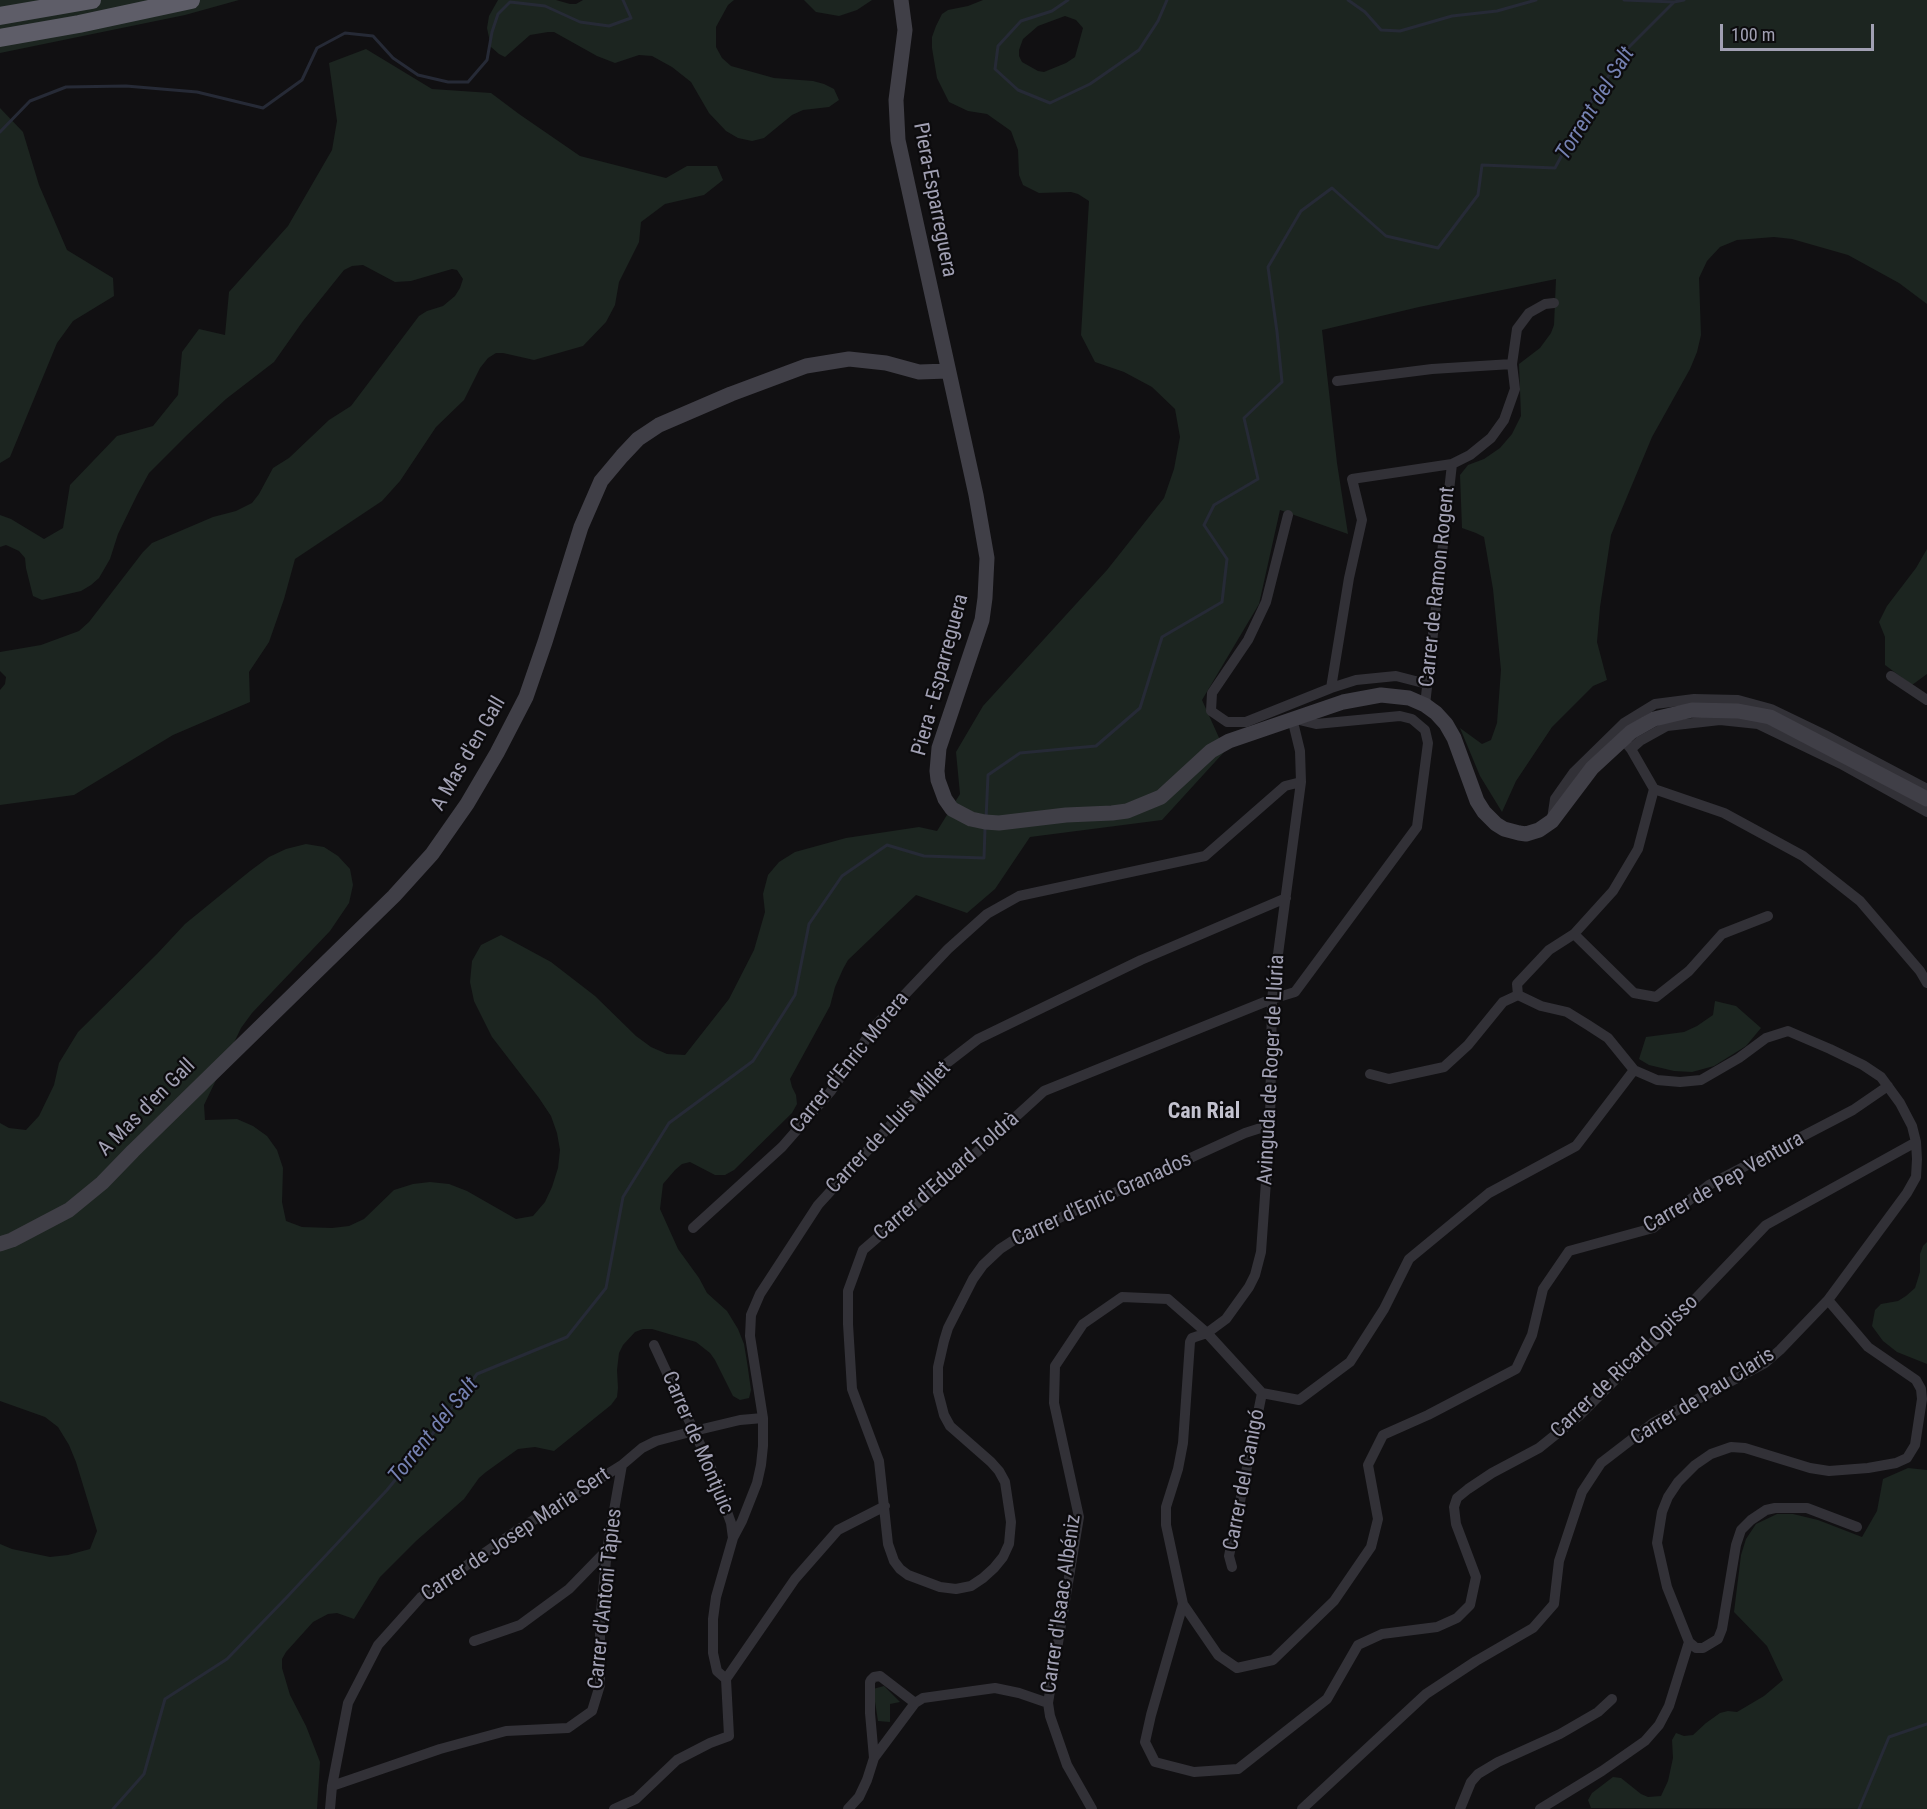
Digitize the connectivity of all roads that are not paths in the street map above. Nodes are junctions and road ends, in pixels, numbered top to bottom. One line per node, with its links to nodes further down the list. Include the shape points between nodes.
1 (92, 0): 4 (highway)
2 (191, 0): 5 (highway)
3 (901, 0): 8 (main road, Piera-Esparreguera, via 905,30 896,100 898,141)
4 (0, 16)
5 (0, 38)
6 (1554, 303): 7 (street, Carrer de Ramon Rogent, via 1529,313 1517,329)
7 (1512, 364): 9 (street); 10 (street, Carrer de Ramon Rogent, via 1515,389 1504,420 1491,438)
8 (948, 371): 17 (main road, Piera - Esparreguera, via 984,535 987,567 982,620 938,754 938,780 952,809 964,816 999,823 1127,811 1161,796 1220,745); 37 (main road, A Mas d'en Gall, via 919,372 849,359 806,366 669,420 638,439 601,481 581,527 526,697 467,804 432,854 102,1184 69,1210)
9 (1337, 381)
10 (1452, 464): 13 (street, Carrer de Ramon Rogent); 14 (street, via 1352,479 1362,520)
11 (1288, 515): 14 (street, via 1266,602 1248,640 1212,693 1211,711 1227,722 1246,722)
12 (1891, 676): 15 (street)
13 (1427, 684): 14 (street, via 1396,676 1356,680); 16 (street, Carrer de Ramon Rogent)
14 (1331, 688)
15 (1927, 699)
16 (1425, 705): 17 (main road, Piera - Esparreguera, via 1397,696 1370,696); 24 (main road, Piera - Esparreguera, via 1446,724 1454,738 1477,801 1490,820 1504,829 1526,834)
17 (1292, 718): 19 (street, Avinguda de Roger de Llúria, via 1300,751); 30 (street, Carrer d'Eduard Toldrà, via 1316,724 1401,716 1425,730 1428,743 1417,827 1295,992)
18 (1626, 744): 20 (street); 22 (main road, Piera - Esparreguera, via 1642,724 1681,712 1752,712 1784,723); 23 (street, via 1640,741 1666,726 1720,720 1758,724); 24 (main road, Piera - Esparreguera, via 1592,768)
19 (1300, 782): 25 (street, Avinguda de Roger de Llúria); 36 (street, Carrer d'Enric Morera, via 1285,786 1205,856 1019,896 987,914 875,1026 831,1091 782,1147)
20 (1654, 789): 27 (street, via 1638,849 1613,891); 28 (street, via 1724,813 1803,856 1860,901)
21 (1927, 789): 24 (street, via 1771,709 1738,700 1694,699 1655,704 1624,723 1574,772 1555,799)
22 (1927, 799)
23 (1927, 812)
24 (1552, 821)
25 (1286, 898): 30 (street, Avinguda de Roger de Llúria); 42 (street, Carrer de Lluis Millet, via 1141,960 989,1032 947,1063 818,1205 754,1304 750,1336)
26 (1768, 916): 27 (street, via 1722,934 1689,971 1656,996 1634,993)
27 (1574, 934): 29 (street, via 1549,950 1527,972 1517,984)
28 (1927, 983)
29 (1518, 995): 31 (street, via 1567,1012 1588,1024 1608,1038); 32 (street, via 1503,1002 1444,1067 1389,1079)
30 (1272, 999): 34 (street, Avinguda de Roger de Llúria); 45 (street, Carrer d'Eduard Toldrà, via 1044,1091 863,1250 848,1291 852,1389 879,1461)
31 (1634, 1070): 33 (street, Carrer de Pau Claris, via 1657,1080 1701,1080 1766,1038 1788,1031 1863,1065); 41 (street, via 1576,1146 1489,1192 1409,1259 1384,1309 1350,1362 1299,1400)
32 (1370, 1074)
33 (1888, 1086): 35 (street, Carrer de Pau Claris, via 1908,1116); 50 (street, Carrer de Pep Ventura, via 1853,1110 1709,1185 1653,1228 1569,1251 1543,1289 1532,1335 1516,1369 1383,1435 1368,1465 1378,1519 1371,1547 1334,1601 1273,1660 1237,1668 1218,1655)
34 (1270, 1125): 39 (street, Avinguda de Roger de Llúria, via 1261,1252 1255,1275 1226,1319); 45 (street, Carrer d'Enric Granados, via 1020,1236 991,1256 973,1279 948,1328 938,1367 938,1392 950,1426 992,1462 1005,1482 1011,1522 1009,1544 989,1573 971,1586 956,1589 908,1575 890,1553)
35 (1916, 1142): 38 (street, Carrer de Pau Claris, via 1913,1183); 50 (street, Carrer de Ricard Opisso, via 1766,1225 1580,1415 1539,1448 1492,1473 1457,1498 1456,1524 1476,1577 1470,1605 1457,1618 1437,1627 1382,1634 1358,1645 1327,1700 1238,1769 1194,1772 1155,1762 1145,1742)
36 (693, 1228)
37 (0, 1244)
38 (1828, 1300): 52 (street, via 1868,1347 1916,1380 1922,1399 1915,1445 1907,1458 1868,1468 1828,1471 1731,1447 1695,1465 1668,1497 1657,1543 1667,1587); 63 (street, Carrer de Pau Claris, via 1765,1363 1653,1423 1601,1463 1582,1492 1559,1561 1554,1604 1533,1628 1426,1694)
39 (1207, 1333): 41 (street, Carrer d'Isaac Albéniz); 50 (street, Carrer de Pep Ventura, via 1190,1342 1183,1443 1166,1507 1166,1525); 56 (street, Carrer d'Isaac Albéniz, via 1168,1299 1122,1297 1083,1324 1055,1366 1054,1403 1079,1517)
40 (654, 1345): 43 (street, Carrer de Montjuic)
41 (1262, 1393): 49 (street, Carrer del Canigó, via 1229,1556)
42 (763, 1418): 43 (street, Carrer de Josep Maria Sert); 47 (street, Carrer de Lluis Millet, via 757,1483)
43 (694, 1431): 44 (street, Carrer de Josep Maria Sert, via 656,1441); 47 (street, Carrer de Montjuic, via 716,1480)
44 (622, 1465): 48 (street, Carrer d'Antoni Tàpies); 58 (street, Carrer de Josep Maria Sert, via 516,1531 421,1597 378,1645 348,1702)
45 (885, 1506): 53 (street, via 837,1530 795,1579)
46 (1857, 1527): 52 (street, via 1807,1508 1775,1508 1751,1520 1741,1530 1736,1545 1718,1639 1703,1648)
47 (733, 1538): 53 (street, Carrer de Montjuic, via 713,1619 713,1653 717,1671)
48 (607, 1550): 51 (street, via 569,1589 520,1624); 58 (street, Carrer d'Antoni Tàpies, via 600,1622 600,1685 592,1711 568,1728 506,1731)
49 (1232, 1567)
50 (1183, 1604)
51 (474, 1641)
52 (1689, 1642): 65 (street, via 1669,1706 1646,1741)
53 (726, 1679): 60 (street, via 729,1736 677,1760 636,1799)
54 (1612, 1699): 64 (street, via 1560,1734 1487,1767 1471,1782)
55 (915, 1703): 56 (street, via 923,1698 995,1688); 57 (street); 57 (street, via 880,1676 871,1680)
56 (1048, 1703): 62 (street, via 1067,1765)
57 (874, 1758): 61 (street, via 859,1797)
58 (332, 1786): 59 (street, Carrer de Josep Maria Sert)
59 (330, 1809)
60 (614, 1809)
61 (848, 1809)
62 (1092, 1809)
63 (1302, 1809)
64 (1460, 1809)
65 (1540, 1809)

